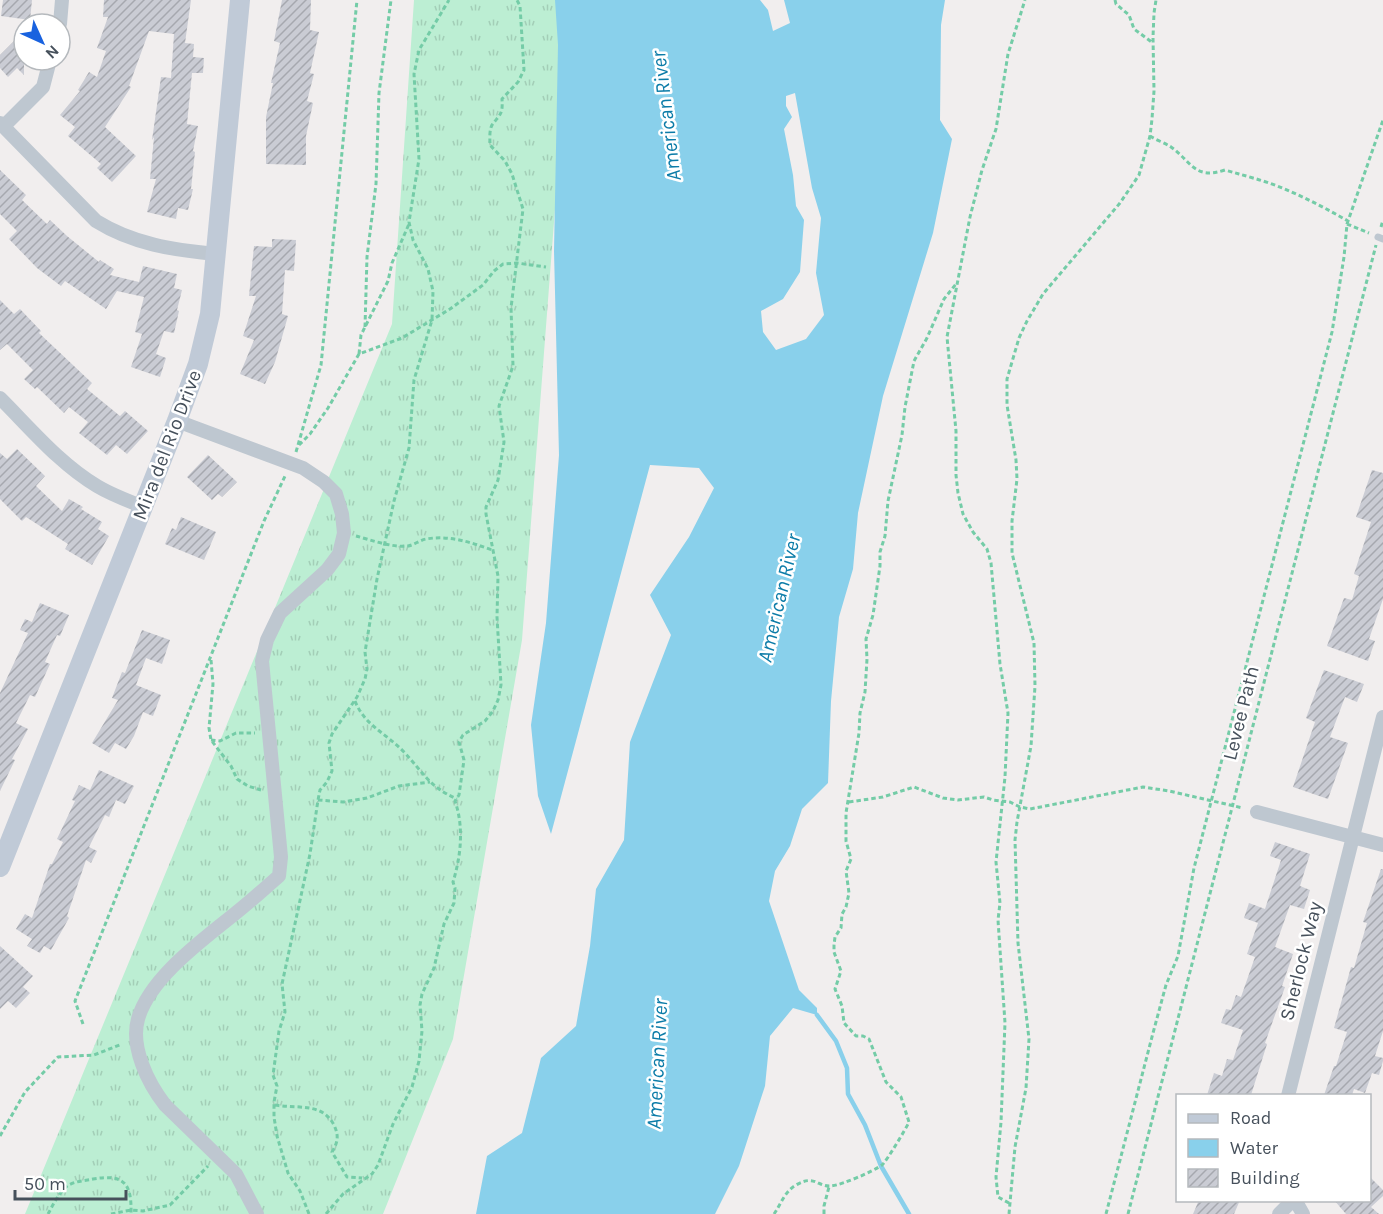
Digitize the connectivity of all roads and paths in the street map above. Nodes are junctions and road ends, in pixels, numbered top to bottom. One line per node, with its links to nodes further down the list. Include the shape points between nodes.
1 (240, 0): 18 (street, Mira del Rio Drive)
2 (357, 0): 27 (path, via 321,364)
3 (391, 0): 23 (path, via 379,93)
4 (449, 0): 15 (path, via 419,50 414,74 419,159)
5 (517, 0): 19 (path, via 524,70 502,99 502,111 492,126 490,145 508,167 520,194 523,209)
6 (1025, 0): 21 (path, via 1008,54 996,129 979,182)
7 (1115, 0): 9 (path, via 1129,15 1134,29)
8 (1156, 0): 9 (path)
9 (1153, 43): 13 (path)
10 (47, 72): 12 (street, via 43,87)
11 (1383, 120): 16 (path)
12 (2, 124): 18 (street, via 78,205 114,232 159,247)
13 (1150, 136): 16 (path, via 1171,147 1193,168 1212,174 1225,170 1254,178 1320,205); 46 (path, via 1131,189 1049,287 1027,321 1007,379 1017,479 1012,553 1032,633 1035,665 1031,746)
14 (1383, 219): 17 (path, Levee Path)
15 (409, 222): 22 (path, via 431,282); 23 (path, via 388,281)
16 (1348, 222): 17 (path); 43 (path, via 1332,332)
17 (1381, 238): 45 (path, Levee Path)
18 (216, 254): 26 (street, Mira del Rio Drive, via 206,335)
19 (517, 263): 20 (path); 22 (path, via 498,267 483,285); 32 (path, via 511,308 513,366 499,406 504,442 498,480 486,507)
20 (546, 267)
21 (957, 283): 42 (path, via 947,337 956,476 963,514 992,563 1008,713); 44 (path, via 944,299 917,352 911,375 866,639 865,692)
22 (432, 320): 24 (path, via 402,338); 31 (path, via 414,380 409,448)
23 (365, 327): 24 (path)
24 (359, 354): 27 (path, via 316,426)
25 (0, 398): 29 (street, via 79,474 111,494)
26 (177, 421): 28 (street); 29 (street, Mira del Rio Drive)
27 (298, 446): 28 (path)
28 (290, 464): 30 (street, via 317,477 336,494); 33 (path)
29 (144, 507): 50 (street, Mira del Rio Drive)
30 (344, 533): 31 (path); 36 (street, via 339,554 280,613 267,640 262,662)
31 (385, 543): 32 (path, via 409,546 425,539 459,540); 34 (path, via 367,642 365,680)
32 (492, 550): 40 (path, via 498,576 501,685 493,711 459,742 464,760)
33 (210, 658): 37 (path); 51 (path, via 75,1001)
34 (355, 701): 38 (path, via 360,714 404,752); 41 (path, via 329,742 332,771)
35 (1383, 717): 48 (street, Sherlock Way)
36 (269, 734): 37 (path, via 236,733 220,741); 39 (street)
37 (211, 740): 39 (path, via 237,779 254,788)
38 (430, 782): 40 (path); 41 (path, via 399,786 343,802)
39 (274, 790): 52 (street, via 281,857 279,876 188,952 162,979 138,1019)
40 (457, 799): 57 (path, via 461,837 453,882 454,903 422,994 423,1031 416,1074 378,1166)
41 (318, 800): 54 (path, via 282,984 285,1012 273,1075 277,1086)
42 (1002, 800): 44 (path, via 943,798 914,787); 46 (path); 60 (path, via 996,862 1005,1033 996,1177 998,1197)
43 (1212, 801): 45 (path); 46 (path, via 1143,787 1030,809); 70 (path, via 1178,956 1152,1033)
44 (849, 802): 58 (path, via 845,827 850,859 846,871 849,893 841,928 834,937 841,972 835,989 843,1006 844,1023 856,1036 869,1039 886,1082 901,1097 909,1122 881,1166)
45 (1233, 805): 47 (path); 71 (path, Levee Path)
46 (1020, 807): 60 (path, via 1015,887 1029,1052)
47 (1257, 812): 48 (street)
48 (1353, 837): 49 (street); 53 (street, Sherlock Way)
49 (1383, 845)
50 (0, 867)
51 (83, 1024)
52 (136, 1039): 55 (path, via 94,1055 58,1057 25,1092); 56 (street, via 155,1093)
53 (1288, 1094)
54 (274, 1105): 57 (path, via 320,1109 327,1114 338,1139 332,1152 338,1164 347,1177); 65 (path, via 284,1163)
55 (0, 1136)
56 (217, 1154): 61 (path, via 170,1205); 64 (street, via 236,1174)
57 (364, 1179): 66 (path, via 343,1194)
58 (829, 1186): 67 (path, via 812,1180 795,1185); 68 (path)
59 (1292, 1202): 72 (street)
60 (1009, 1204): 69 (path)
61 (131, 1212): 62 (path, via 124,1183 109,1176 68,1185); 63 (path)
62 (48, 1214)
63 (111, 1214)
64 (257, 1214)
65 (309, 1214)
66 (326, 1214)
67 (774, 1214)
68 (824, 1214)
69 (1009, 1214)
70 (1106, 1214)
71 (1128, 1214)
72 (1279, 1214)

